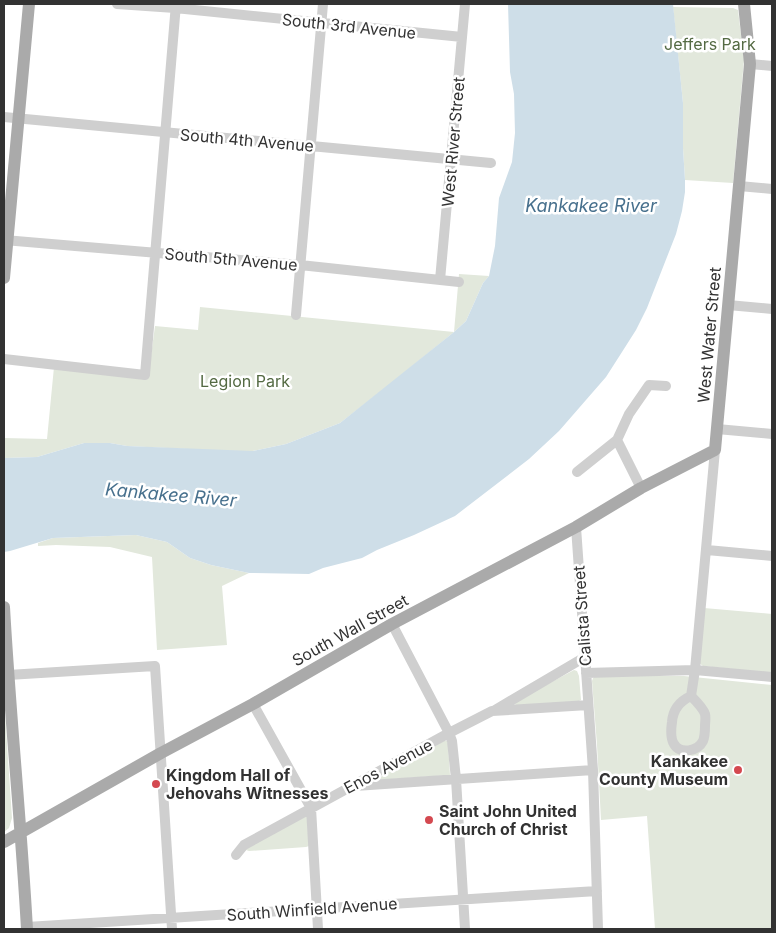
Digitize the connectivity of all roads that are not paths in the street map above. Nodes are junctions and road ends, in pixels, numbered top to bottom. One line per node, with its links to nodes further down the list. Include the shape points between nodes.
1 (29, 4): 12 (main road)
2 (117, 4): 6 (street, South 3rd Avenue)
3 (323, 4): 7 (street)
4 (465, 4): 8 (street, West River Street)
5 (744, 4): 9 (main road, West Water Street)
6 (176, 6): 7 (street, South 3rd Avenue); 13 (street)
7 (322, 23): 8 (street, South 3rd Avenue); 14 (street)
8 (462, 37): 15 (street, West River Street)
9 (750, 64): 10 (street); 17 (main road, West Water Street)
10 (772, 66)
11 (4, 117): 12 (street, South 4th Avenue)
12 (18, 119): 13 (street, South 4th Avenue); 19 (main road)
13 (165, 132): 14 (street, South 4th Avenue); 20 (street)
14 (311, 146): 15 (street, South 4th Avenue); 21 (street)
15 (451, 159): 16 (street, South 4th Avenue); 23 (street, West River Street)
16 (491, 163)
17 (739, 186): 18 (street); 25 (main road, West Water Street)
18 (772, 189)
19 (6, 240): 20 (street, South 5th Avenue); 22 (main road)
20 (155, 253): 21 (street, South 5th Avenue); 28 (street, via 145,375)
21 (300, 265): 23 (street, South 5th Avenue); 27 (street)
22 (4, 278)
23 (440, 280): 24 (street, South 5th Avenue)
24 (459, 282)
25 (728, 305): 26 (street); 30 (main road, West Water Street)
26 (772, 309)
27 (296, 315)
28 (4, 359)
29 (666, 386): 32 (street, via 649,385 629,414)
30 (717, 429): 31 (street); 33 (main road, West Water Street)
31 (772, 434)
32 (617, 440): 34 (street); 35 (street)
33 (715, 450): 35 (main road, South Wall Street); 37 (street, West Water Street)
34 (577, 472)
35 (641, 488): 36 (main road, South Wall Street)
36 (576, 527): 40 (main road, South Wall Street); 41 (street, Calista Street)
37 (706, 550): 38 (street); 42 (street, West Water Street)
38 (772, 556)
39 (4, 607): 44 (main road)
40 (392, 624): 47 (main road, South Wall Street); 50 (street)
41 (585, 657): 43 (street, Calista Street); 49 (street, Enos Avenue)
42 (695, 670): 43 (street); 45 (street); 46 (street, West Water Street)
43 (586, 673): 48 (street, Calista Street)
44 (8, 675): 51 (street, via 155,666); 56 (main road)
45 (772, 677)
46 (691, 696): 46 (street, via 678,705 673,716 672,738 676,747 684,751 698,747 704,738 705,715)
47 (253, 704): 51 (main road, South Wall Street); 55 (street)
48 (588, 705): 49 (street, Enos Avenue); 52 (street, Calista Street)
49 (492, 711): 50 (street, Enos Avenue)
50 (449, 733): 53 (street); 54 (street, Enos Avenue)
51 (161, 753): 56 (main road, South Wall Street); 62 (street)
52 (592, 770): 53 (street); 59 (street, Calista Street)
53 (456, 779): 54 (street); 60 (street)
54 (352, 786): 55 (street, Enos Avenue)
55 (311, 808): 58 (street, Enos Avenue, via 244,845); 61 (street)
56 (21, 833): 57 (main road, South Wall Street); 63 (main road)
57 (4, 842)
58 (236, 855)
59 (597, 891): 60 (street, South Winfield Avenue); 67 (street, Calista Street)
60 (463, 899): 61 (street, South Winfield Avenue); 66 (street)
61 (317, 908): 62 (street, South Winfield Avenue); 65 (street)
62 (172, 918): 63 (street, South Winfield Avenue); 64 (street)
63 (27, 928)
64 (172, 929)
65 (318, 929)
66 (465, 929)
67 (598, 929)

